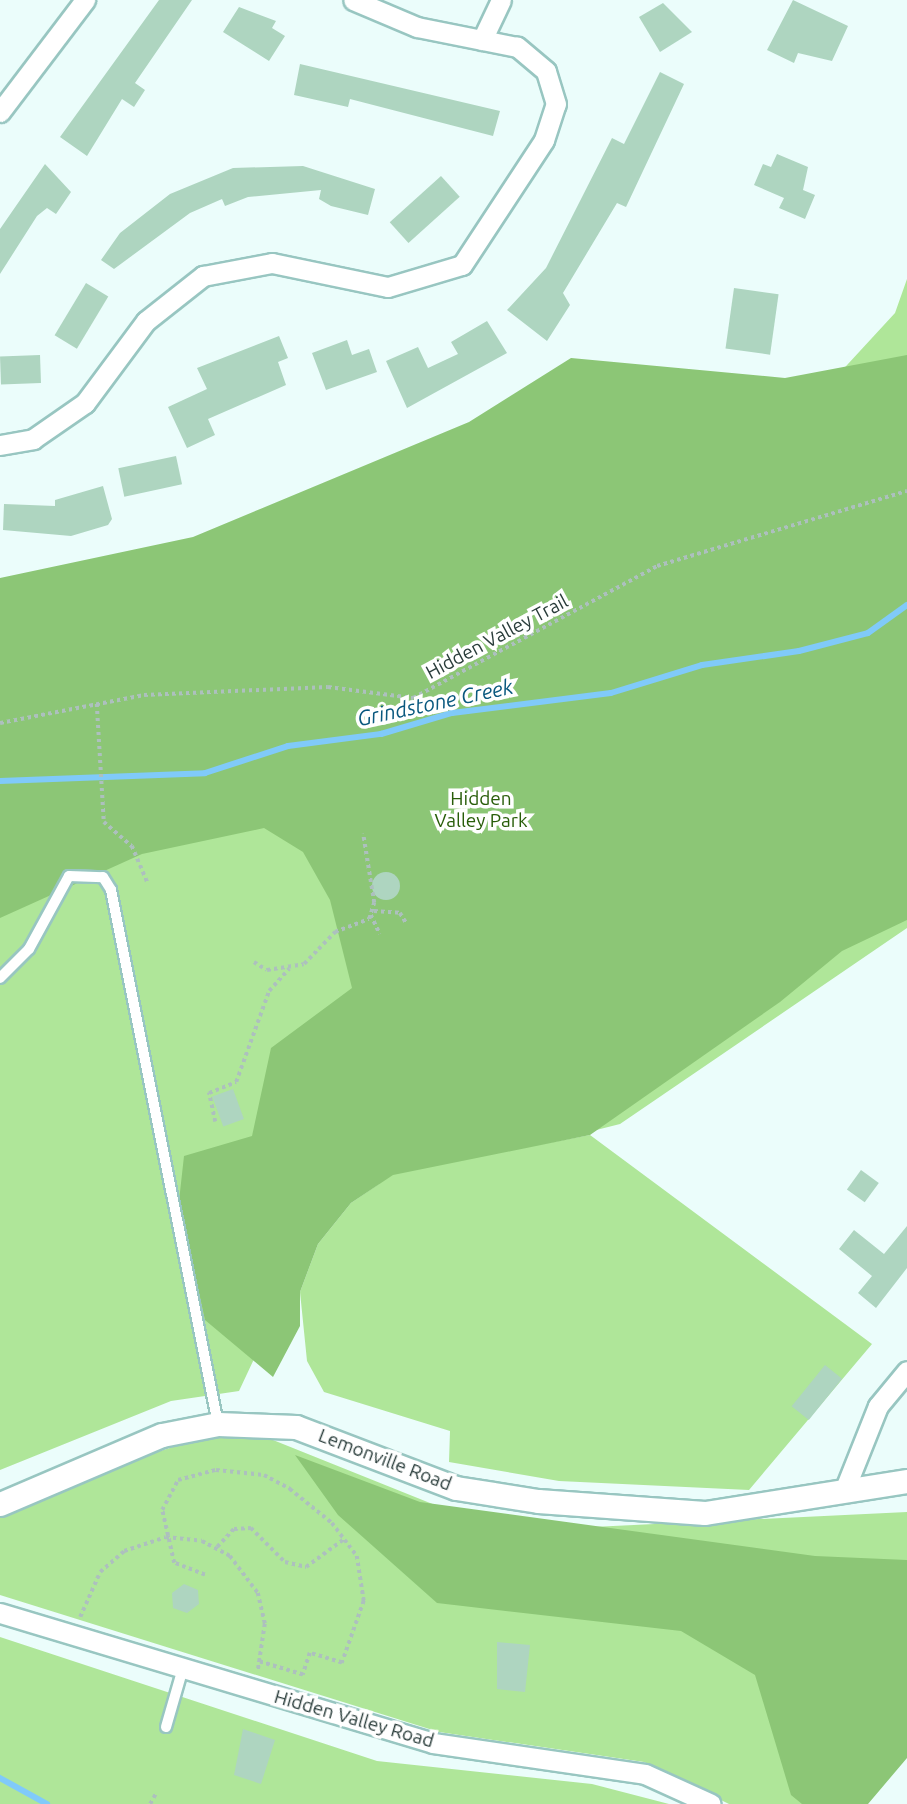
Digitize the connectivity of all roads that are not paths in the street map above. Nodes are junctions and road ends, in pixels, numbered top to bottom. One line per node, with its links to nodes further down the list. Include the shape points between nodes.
1 (85, 0): 5 (street)
2 (353, 0): 4 (street, via 418,27)
3 (501, 0): 4 (street)
4 (482, 40): 6 (street, via 517,47 545,71 556,104 517,187 462,265 388,287 272,263 203,275 146,321 85,403 33,439)
5 (0, 112)
6 (0, 445)
7 (0, 978): 9 (lane, via 29,949 69,876 103,877 111,890)
8 (907, 1371): 11 (street, via 878,1406)
9 (218, 1424): 11 (street, Lemonville Road, via 296,1427 456,1488 538,1501 705,1513 757,1509); 12 (street, Lemonville Road, via 162,1435)
10 (907, 1481): 11 (street, Lemonville Road)
11 (845, 1486)
12 (0, 1504)
13 (0, 1613): 14 (street, Hidden Valley Road)
14 (183, 1668): 15 (lane); 16 (street, Hidden Valley Road, via 432,1743 645,1774)
15 (166, 1727)
16 (711, 1804)

